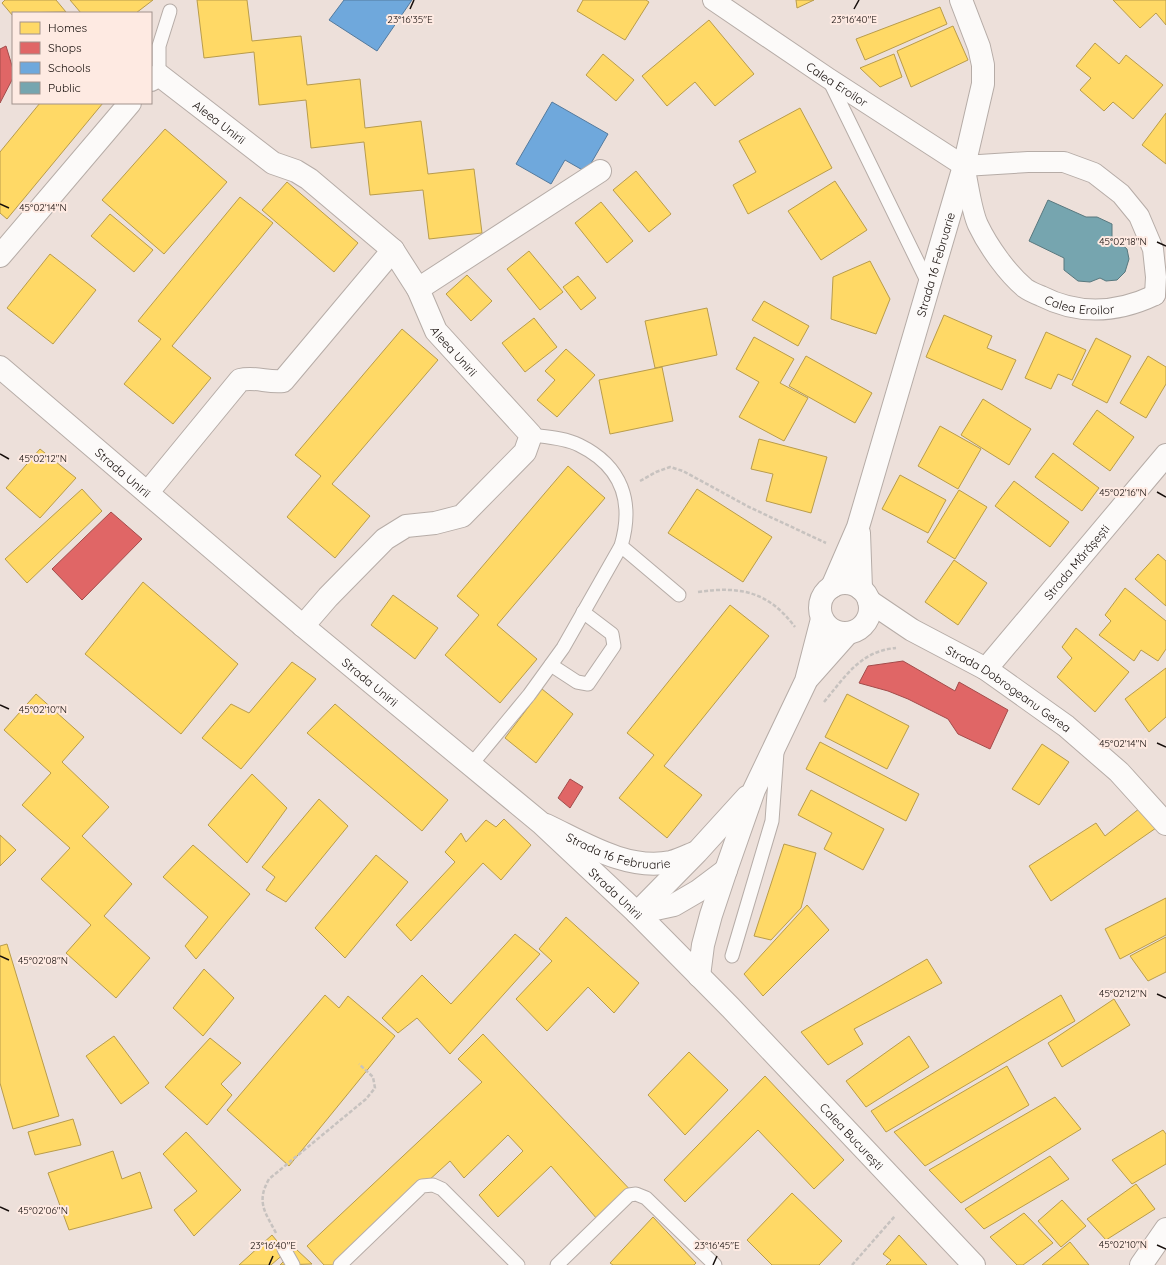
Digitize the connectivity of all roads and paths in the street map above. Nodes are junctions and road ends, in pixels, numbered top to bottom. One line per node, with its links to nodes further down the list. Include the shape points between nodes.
1 (713, 0): 5 (street, Calea Eroilor)
2 (961, 0): 7 (street, Strada 16 Februarie, via 983,65 983,84)
3 (170, 11): 4 (lane, via 159,46)
4 (155, 77): 9 (street, Aleea Unirii, via 273,163 296,171 309,179)
5 (828, 78): 7 (street, Calea Eroilor); 11 (lane)
6 (129, 104): 10 (street)
7 (964, 166): 11 (street, Strada 16 Februarie); 13 (street, Calea Eroilor, via 977,224 998,259 1025,288 1054,303 1085,310 1107,310); 13 (street, Calea Eroilor, via 1064,162 1094,173 1121,194 1139,216 1153,249)
8 (600, 171): 12 (street)
9 (393, 250): 12 (street, Aleea Unirii); 18 (street, via 282,381 250,378 240,380)
10 (0, 256)
11 (930, 286): 19 (street, Strada 16 Februarie)
12 (418, 289): 15 (street, Aleea Unirii, via 436,331)
13 (1160, 300)
14 (0, 367): 18 (street, Strada Unirii)
15 (531, 435): 17 (lane, via 561,439 579,445 599,458 617,476); 27 (street, via 525,452 462,516 435,523 406,526 385,539 328,597)
16 (1166, 455): 30 (street, Strada Mărășești)
17 (623, 490): 20 (path, via 656,472 670,468 683,470 750,507); 21 (lane, via 627,509)
18 (148, 492): 27 (street, Strada Unirii)
19 (858, 527): 22 (street, Strada 16 Februarie); 24 (street, Strada 16 Februarie)
20 (828, 544)
21 (621, 546): 23 (lane); 25 (lane)
22 (832, 587): 24 (street, via 847,583); 26 (street, via 821,601)
23 (679, 595)
24 (865, 604): 28 (street, via 855,632); 30 (street, Strada Dobrogeanu Gerea)
25 (583, 612): 29 (lane); 29 (lane, via 612,634 614,646 588,684 577,682)
26 (822, 619): 28 (street, via 833,630); 31 (street, Strada 16 Februarie)
27 (304, 626): 33 (street, Strada Unirii)
28 (848, 633): 31 (street, Strada 16 Februarie)
29 (551, 665): 33 (lane)
30 (986, 669): 36 (street, Strada Dobrogeanu Gerea, via 1066,726 1096,751 1119,772)
31 (806, 681): 32 (street, Strada 16 Februarie)
32 (778, 743): 34 (street, Strada 16 Februarie); 40 (lane, via 772,821)
33 (471, 765): 35 (street, Strada Unirii)
34 (754, 790): 37 (street, Strada 16 Februarie); 38 (street, Strada 16 Februarie)
35 (541, 823): 37 (street, Strada 16 Februarie, via 598,850 632,861 671,862); 39 (street, Strada Unirii)
36 (1166, 824)
37 (697, 852): 39 (street, Strada 16 Februarie)
38 (726, 870): 39 (street, via 674,905); 41 (street, Strada 16 Februarie, via 710,915)
39 (637, 913): 41 (street, Strada Unirii)
40 (732, 956)
41 (699, 976): 42 (street, Strada Unirii)
42 (731, 1008): 44 (street, Calea București)
43 (359, 1064): 46 (path, via 373,1076 375,1088 366,1099 269,1179 262,1192 264,1210)
44 (910, 1198): 52 (path); 53 (street, Calea București)
45 (1166, 1229): 54 (street)
46 (284, 1249): 47 (lane)
47 (293, 1265)
48 (340, 1265): 49 (lane, via 422,1186 433,1185 442,1189)
49 (518, 1265)
50 (557, 1265): 51 (lane, via 629,1195 636,1194 646,1198)
51 (715, 1265)
52 (852, 1265)
53 (974, 1265)
54 (1141, 1265)

